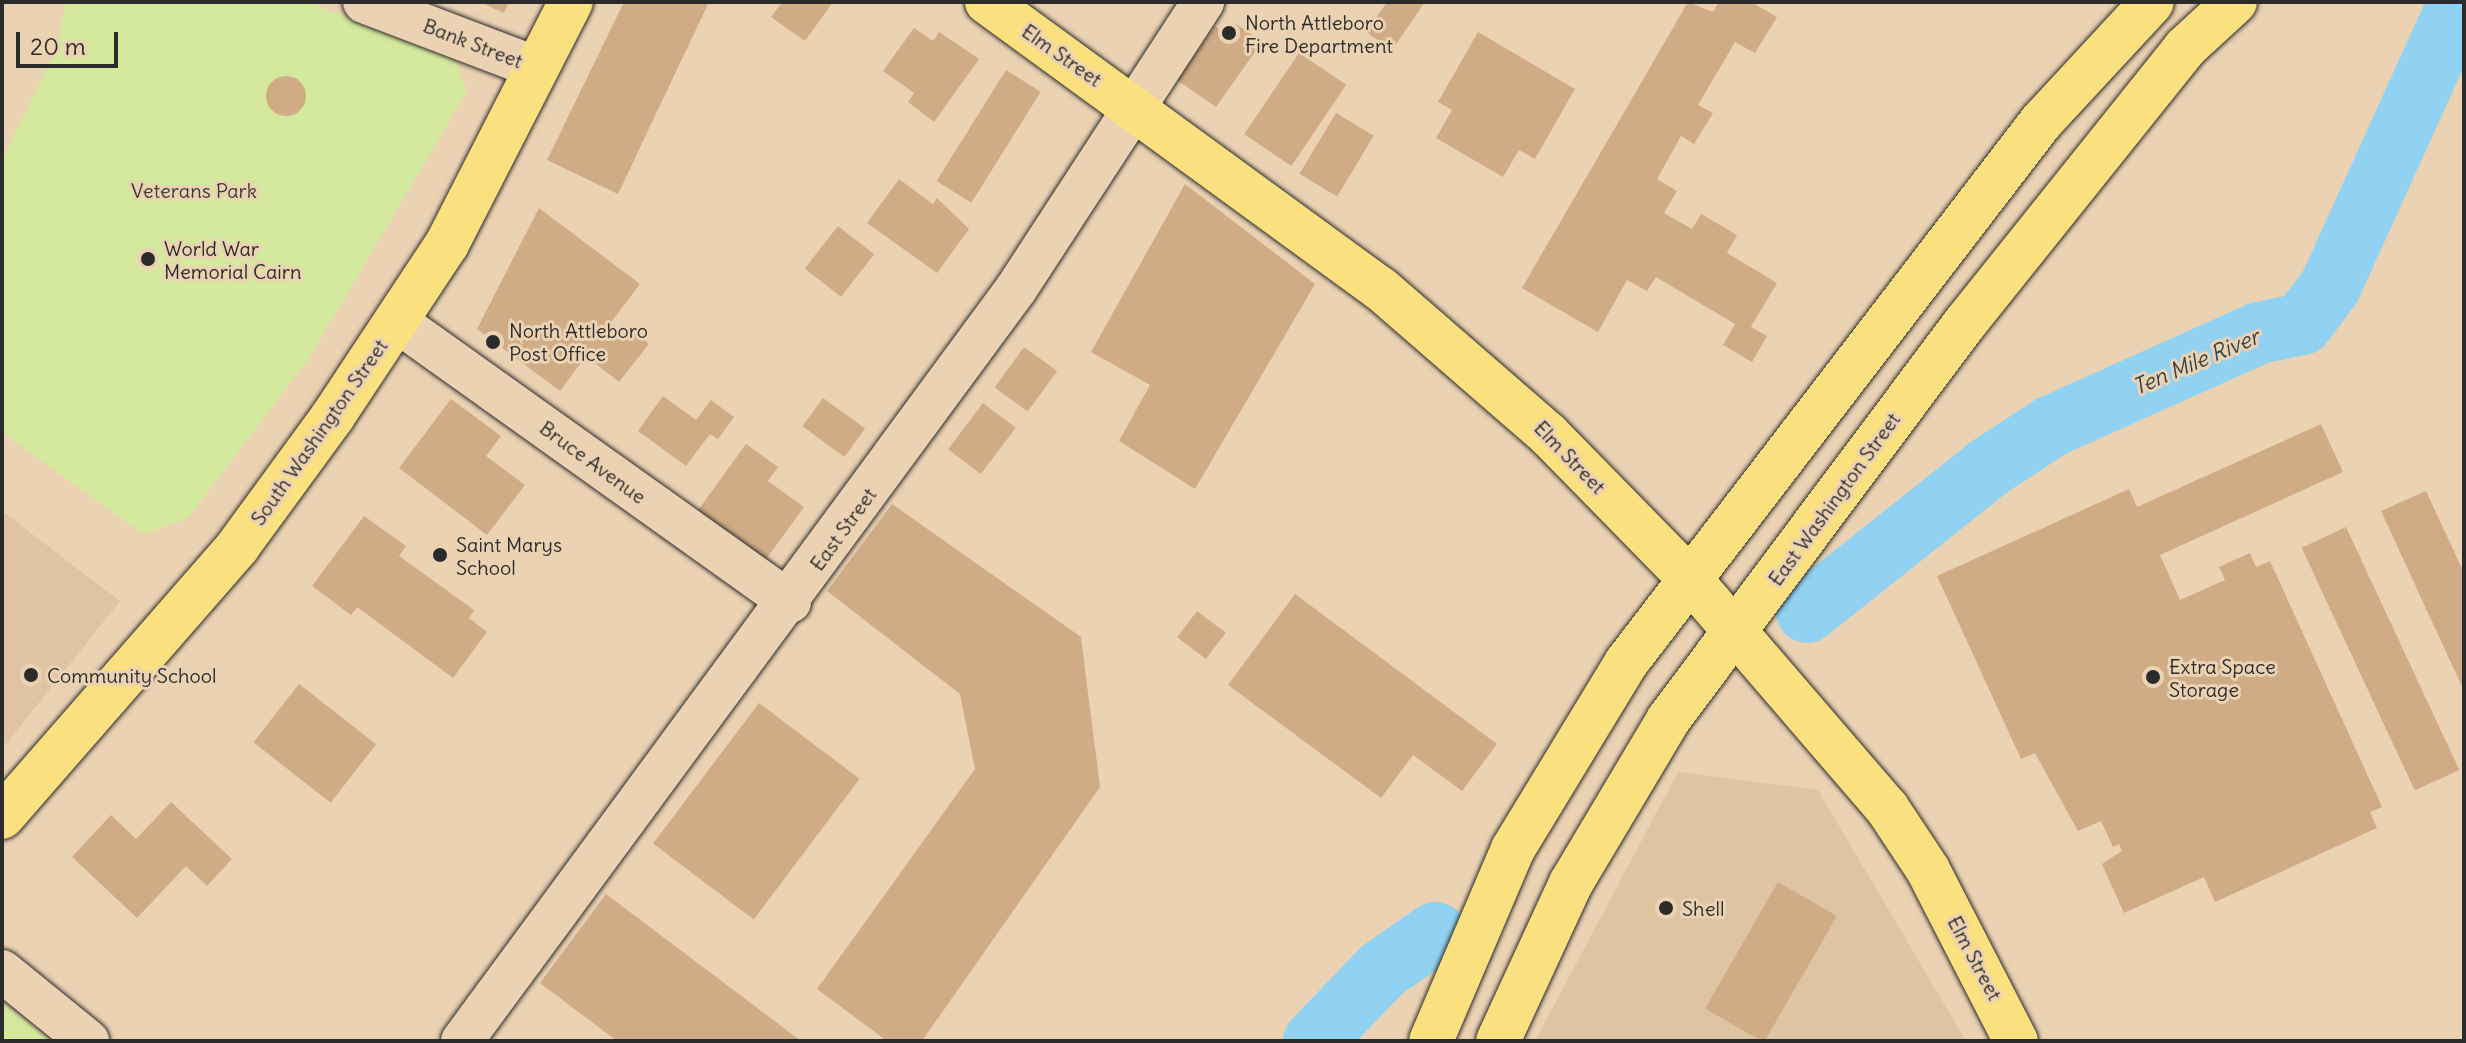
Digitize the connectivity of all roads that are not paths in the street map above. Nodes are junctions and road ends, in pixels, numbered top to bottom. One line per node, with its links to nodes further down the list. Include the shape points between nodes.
1 (364, 2): 7 (street, Bank Street)
2 (571, 2): 7 (main road, South Washington Street)
3 (987, 2): 8 (main road, Elm Street)
4 (1203, 2): 8 (street, East Street)
5 (2152, 2): 10 (main road, via 2041,122)
6 (2235, 2): 12 (main road, East Washington Street, via 2185,48 1965,323)
7 (537, 68): 9 (main road, South Washington Street, via 447,244)
8 (1135, 107): 10 (main road, Elm Street, via 1493,379); 11 (street, East Street, via 1016,289)
9 (396, 321): 11 (street, Bruce Avenue); 13 (main road, South Washington Street, via 238,546)
10 (1689, 578): 12 (main road, Elm Street); 17 (main road, via 1601,702 1513,849)
11 (790, 602): 16 (street, East Street)
12 (1738, 633): 18 (main road, East Washington Street, via 1630,779 1571,883); 19 (main road, Elm Street, via 1887,808 1928,870)
13 (2, 817)
14 (2, 971): 15 (street)
15 (88, 1041)
16 (462, 1041)
17 (1431, 1041)
18 (1498, 1041)
19 (2016, 1041)

